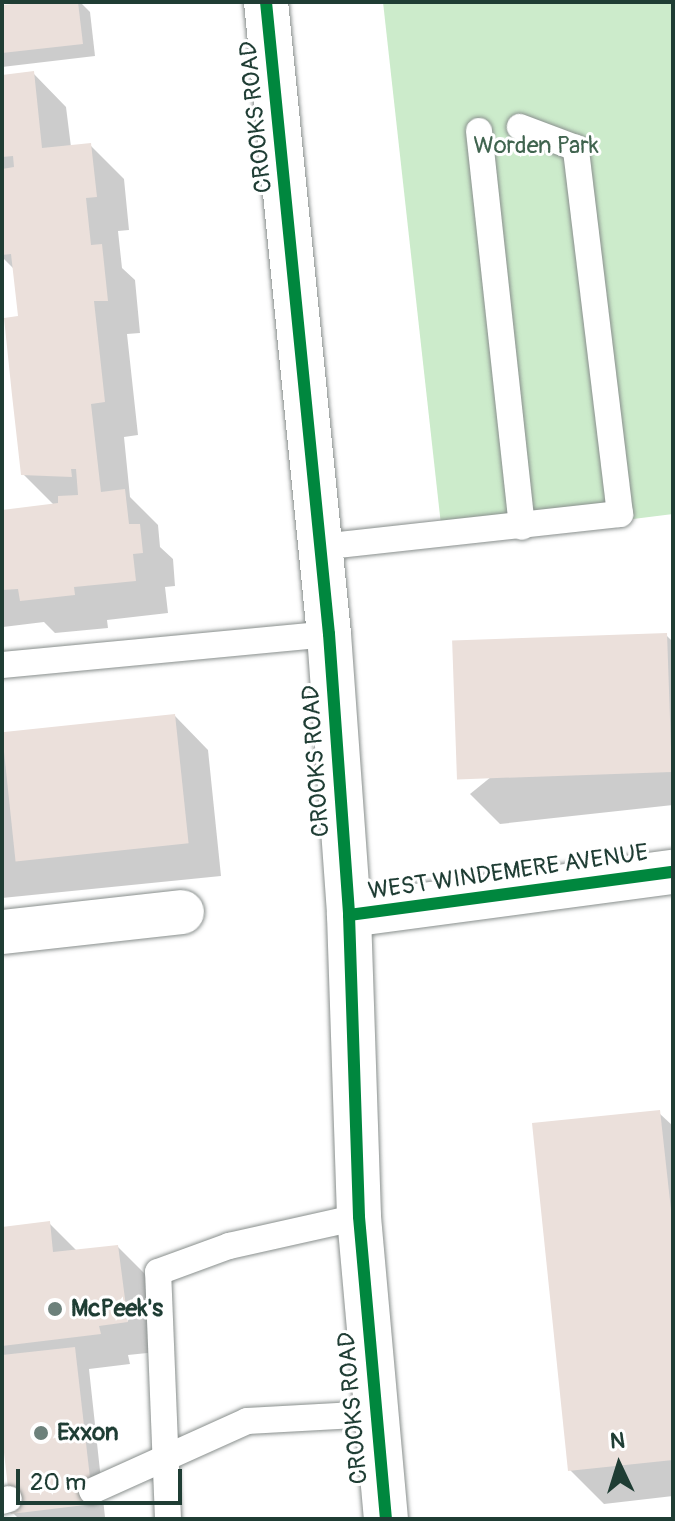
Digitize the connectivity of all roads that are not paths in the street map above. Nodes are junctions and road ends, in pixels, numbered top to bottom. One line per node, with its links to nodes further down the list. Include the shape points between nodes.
1 (266, 2): 5 (main road, CROOKS ROAD)
2 (520, 127): 4 (lane, via 576,148 620,514)
3 (479, 131): 4 (lane)
4 (522, 527): 5 (lane)
5 (321, 547): 6 (main road, CROOKS ROAD)
6 (329, 634): 7 (lane); 10 (main road, CROOKS ROAD)
7 (2, 665)
8 (673, 872): 10 (main road, WEST WINDEMERE AVENUE)
9 (182, 912): 11 (main road)
10 (349, 915): 12 (main road, CROOKS ROAD)
11 (2, 932)
12 (359, 1217): 13 (main road, CROOKS ROAD); 14 (lane, via 229,1246 158,1272)
13 (374, 1414): 14 (lane, via 247,1421); 17 (main road, CROOKS ROAD)
14 (165, 1456): 15 (lane); 16 (lane)
15 (92, 1491)
16 (168, 1519)
17 (386, 1519)

